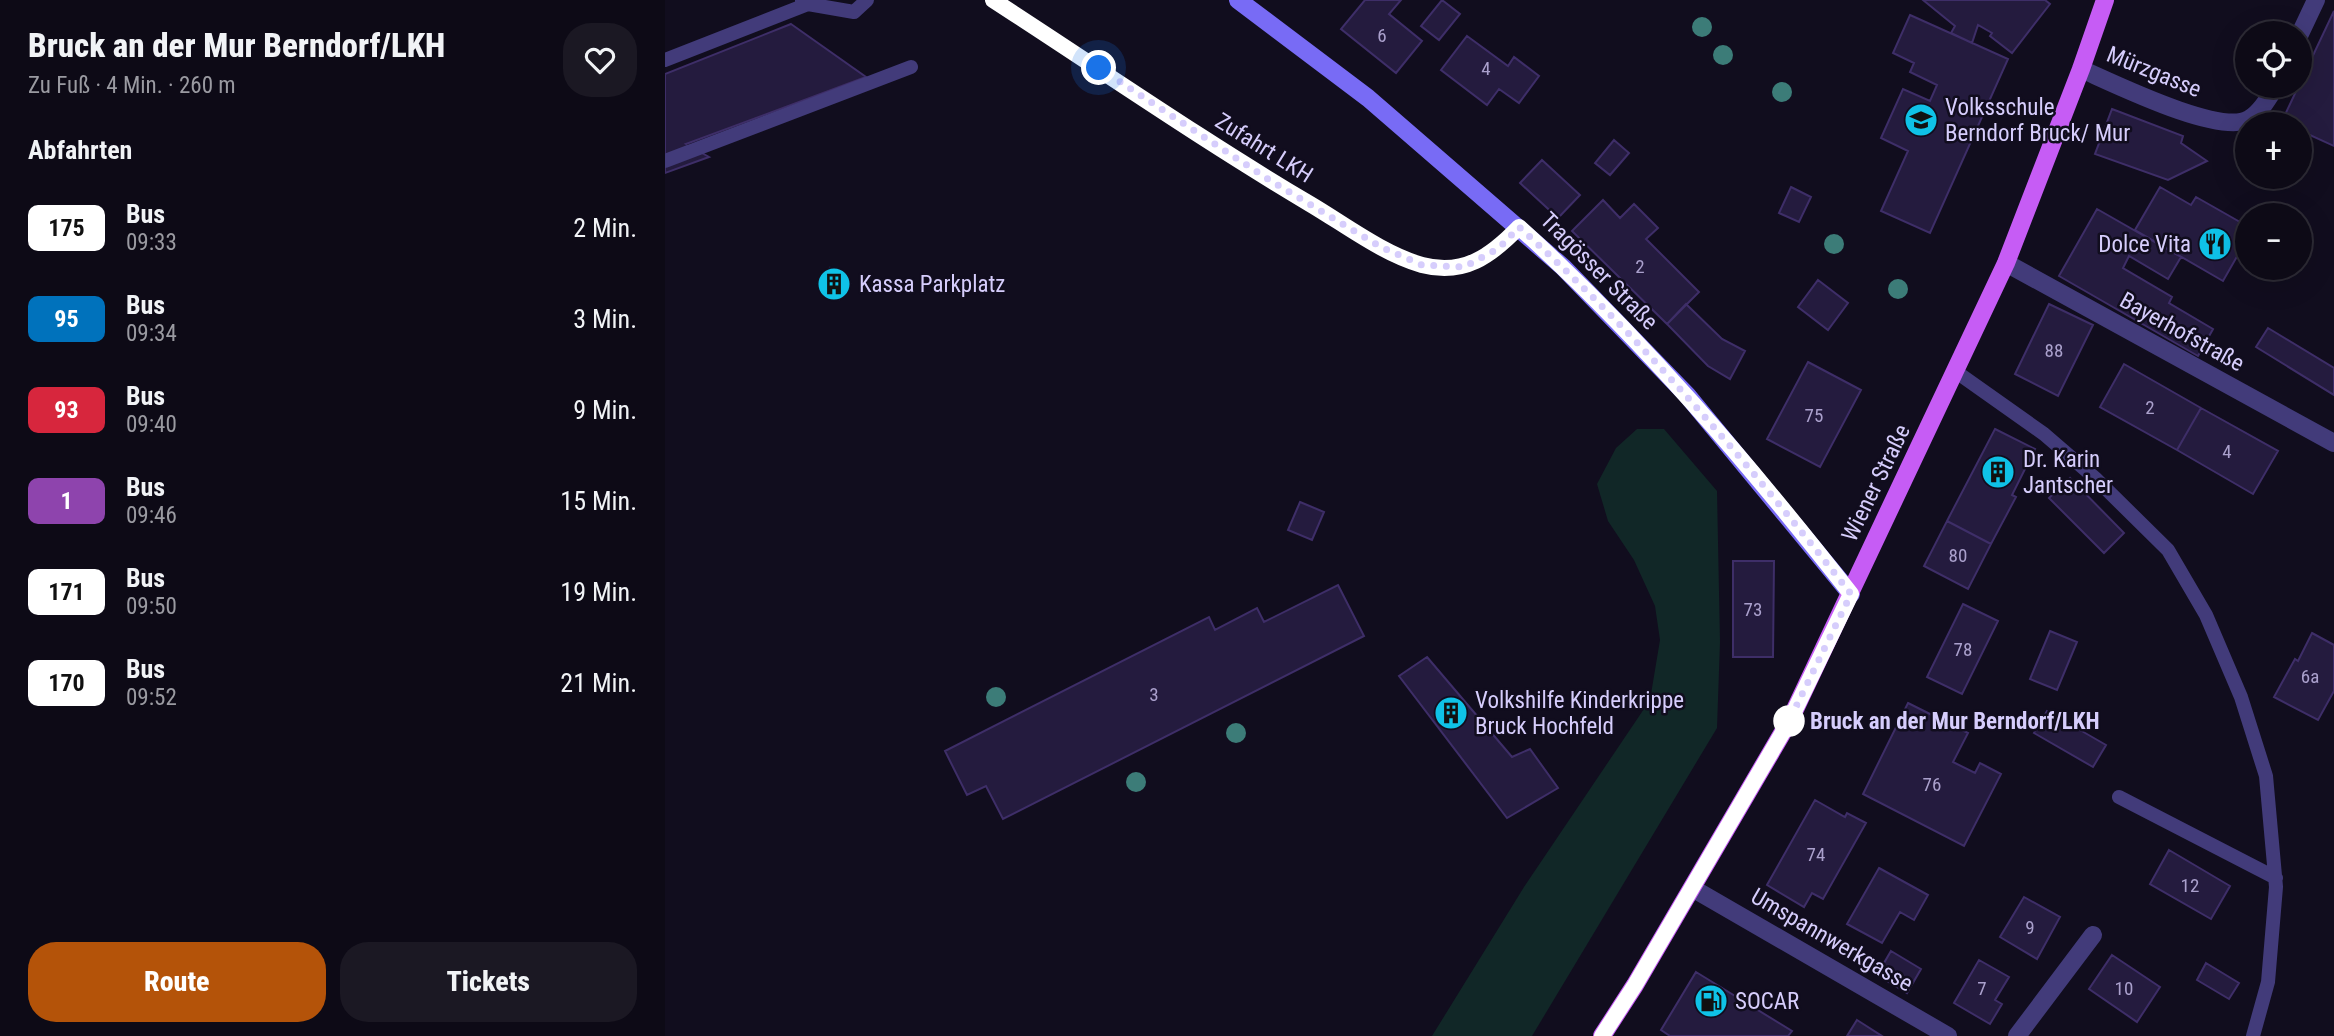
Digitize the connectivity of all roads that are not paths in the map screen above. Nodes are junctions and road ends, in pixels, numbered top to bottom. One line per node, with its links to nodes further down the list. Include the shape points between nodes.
1 (867, 0): 6 (lane, via 854,12)
2 (993, 0): 13 (lane, Zufahrt LKH, via 1271,181 1381,247 1422,265 1464,267 1499,248)
3 (1238, 0): 13 (main road, Tragösser Straße, via 1368,98)
4 (2105, 0): 10 (main road, Wiener Straße)
5 (2316, 0): 7 (street)
6 (804, 2): 8 (lane)
7 (2306, 21)
8 (665, 60)
9 (911, 67): 12 (lane)
10 (2081, 69): 11 (street, Mürzgasse, via 2196,117 2235,124 2248,120); 14 (main road, Wiener Straße)
11 (2268, 98)
12 (665, 161)
13 (1519, 227): 17 (main road, Tragösser Straße, via 1687,395)
14 (2006, 263): 15 (main road, Wiener Straße); 16 (street, Bayerhofstraße)
15 (1955, 371): 17 (main road, Wiener Straße); 19 (lane, via 2044,434 2168,550 2206,615 2241,697 2266,776)
16 (2334, 443)
17 (1851, 594): 20 (main road, Wiener Straße, via 1790,720)
18 (2119, 797): 19 (lane)
19 (2276, 878): 25 (lane, via 2268,982)
20 (1692, 888): 22 (main road, Wiener Straße); 23 (street, Umspannwerkgasse)
21 (2093, 935): 24 (street)
22 (1602, 1036)
23 (1948, 1036)
24 (2017, 1036)
25 (2253, 1036)

